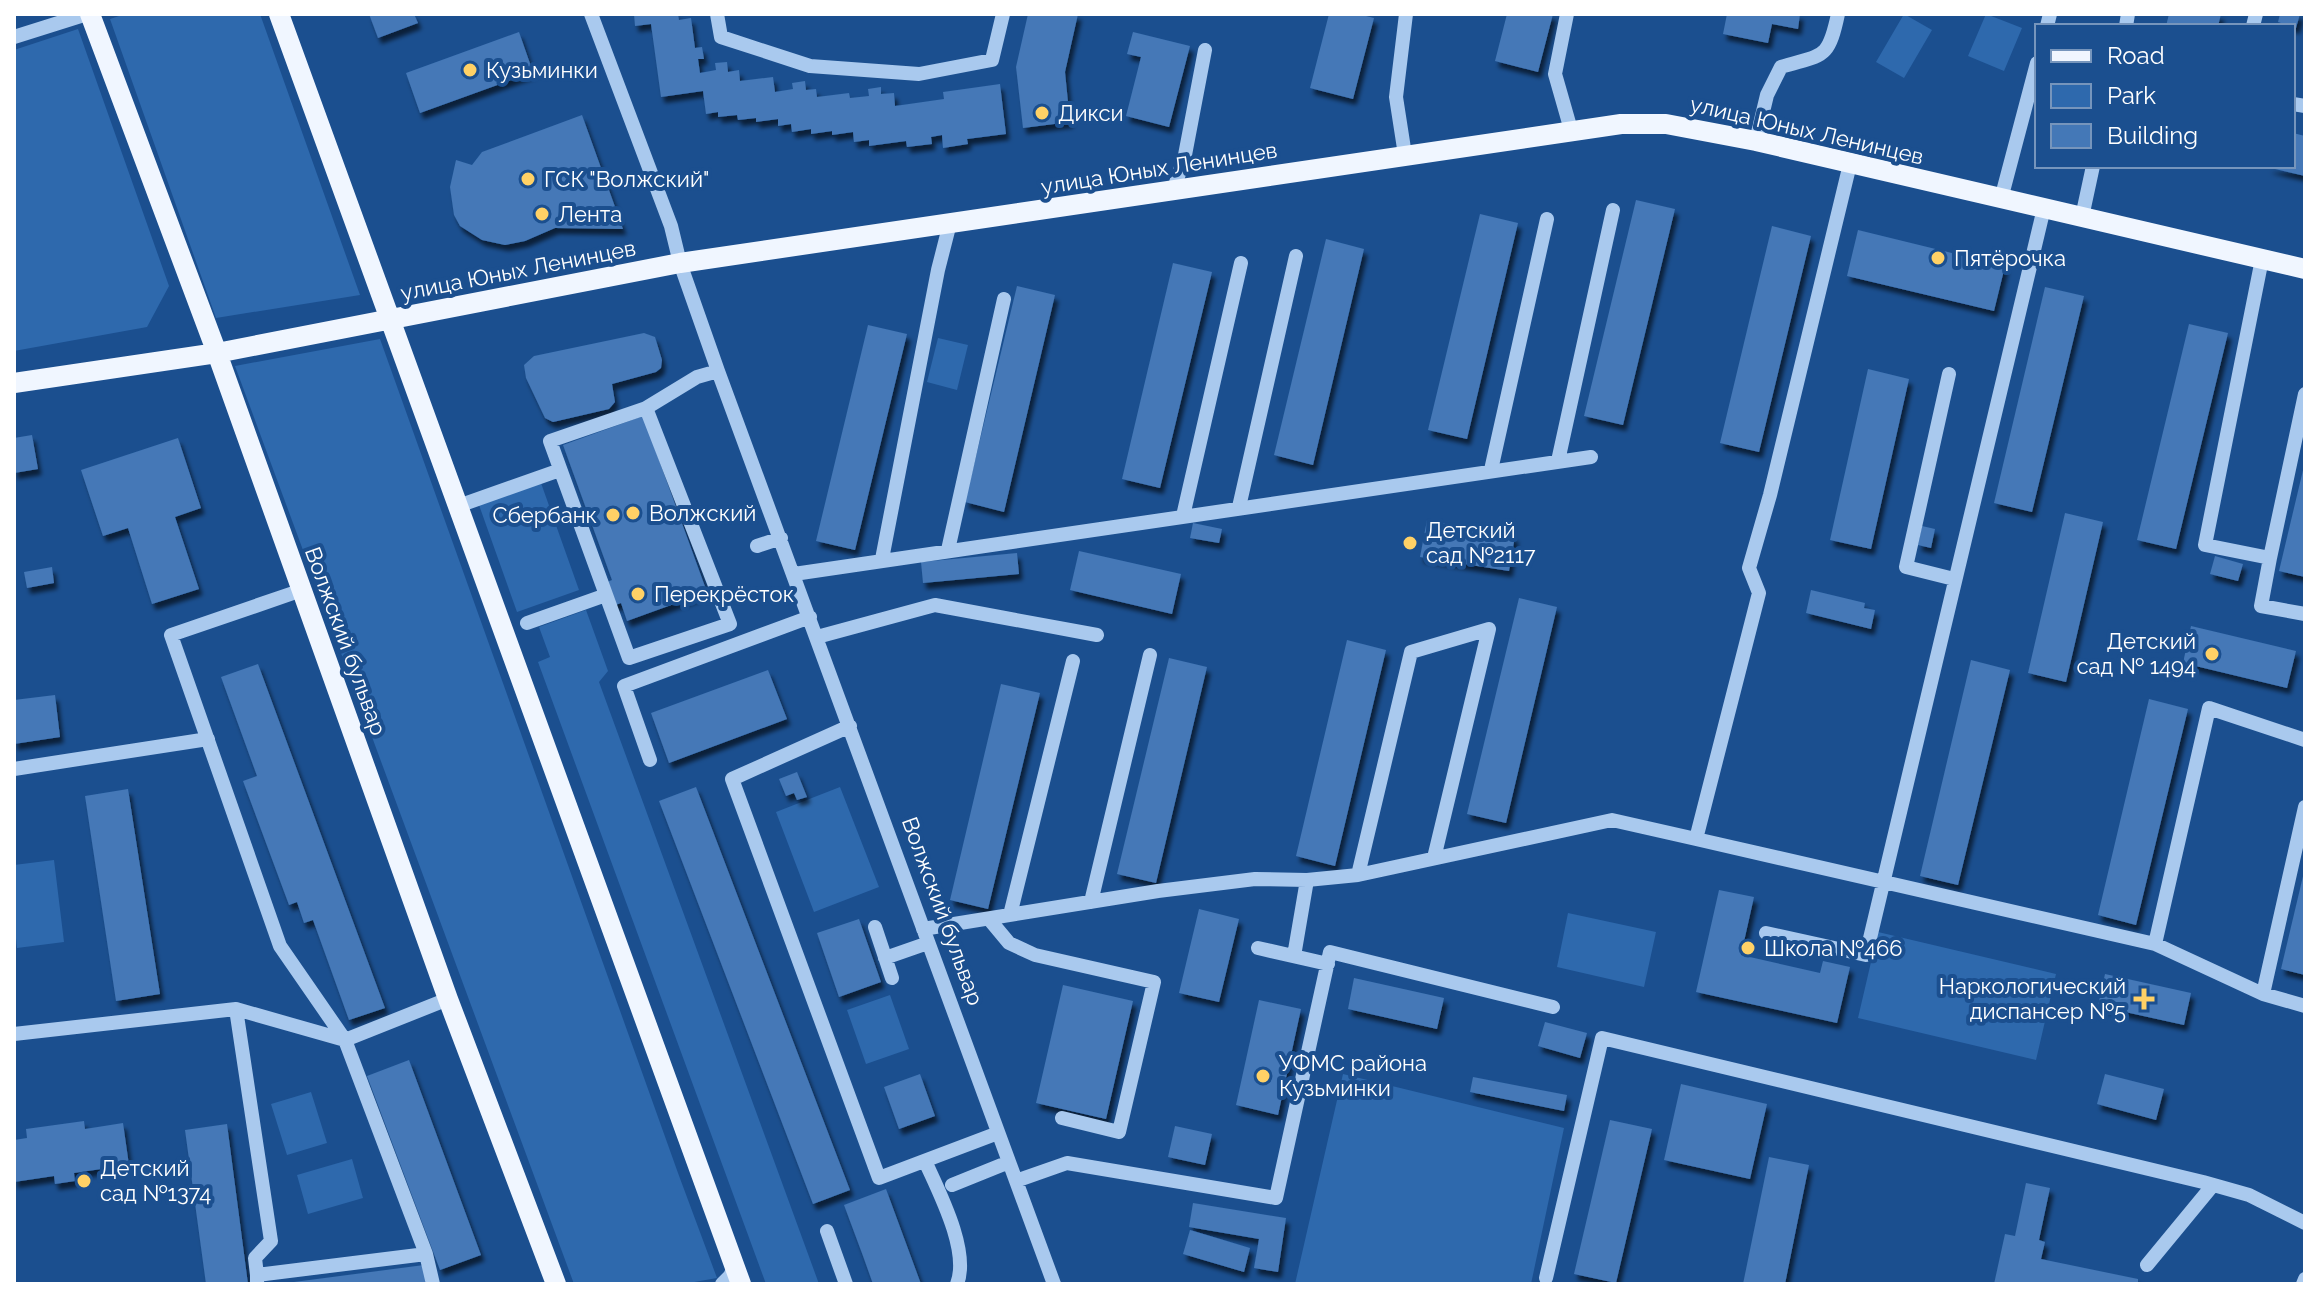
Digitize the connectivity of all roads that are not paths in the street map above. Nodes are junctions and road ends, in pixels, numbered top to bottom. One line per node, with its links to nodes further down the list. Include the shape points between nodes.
1 (88, 14): 9 (street); 31 (main road, Волжский бульвар)
2 (279, 14): 30 (main road)
3 (591, 14): 26 (street, Волжский бульвар)
4 (717, 14): 5 (street, via 721,37 810,66 919,74 992,60)
5 (1003, 14)
6 (1406, 14): 14 (street, via 1396,97)
7 (1567, 14): 12 (street, via 1555,74)
8 (1838, 14): 13 (street, via 1832,42 1822,56 1781,67 1767,95)
9 (14, 37)
10 (1205, 50): 17 (street)
11 (2035, 71): 18 (street)
12 (1571, 130): 13 (main road, улица Юных Ленинцев, via 1666,124); 14 (main road, улица Юных Ленинцев)
13 (1756, 141): 15 (main road, улица Юных Ленинцев)
14 (1405, 155): 17 (main road, улица Юных Ленинцев)
15 (1850, 164): 18 (main road, улица Юных Ленинцев); 66 (street, via 1749,568 1759,593)
16 (2093, 168): 21 (street)
17 (1174, 189): 23 (main road, улица Юных Ленинцев)
18 (2001, 199): 19 (main road, улица Юных Ленинцев)
19 (2044, 208): 21 (main road, улица Юных Ленинцев); 50 (street)
20 (1613, 210): 38 (street)
21 (2082, 217): 25 (main road, улица Юных Ленинцев)
22 (1547, 219): 40 (street)
23 (950, 223): 26 (main road, улица Юных Ленинцев); 48 (street)
24 (1296, 256): 42 (street)
25 (2262, 259): 28 (main road, улица Юных Ленинцев); 47 (street, via 2205,545)
26 (680, 263): 30 (main road, улица Юных Ленинцев); 32 (street, Волжский бульвар)
27 (1241, 263): 43 (street)
28 (2305, 269)
29 (1004, 299): 46 (street)
30 (390, 318): 31 (main road, улица Юных Ленинцев); 41 (main road)
31 (217, 353): 34 (main road, улица Юных Ленинцев); 51 (main road, Волжский бульвар)
32 (718, 371): 36 (street, via 697,377); 44 (street, Волжский бульвар)
33 (1949, 374): 50 (street, via 1906,567)
34 (14, 383)
35 (2305, 394): 47 (street)
36 (646, 408): 39 (street, via 550,441); 52 (street, via 730,624 629,658)
37 (1591, 457): 38 (street)
38 (1558, 461): 40 (street)
39 (560, 470): 41 (street); 52 (street)
40 (1491, 470): 42 (street)
41 (458, 506): 101 (main road)
42 (1239, 507): 43 (street)
43 (1183, 516): 46 (street)
44 (781, 538): 45 (street); 49 (street, Волжский бульвар)
45 (757, 546)
46 (948, 550): 48 (street)
47 (2270, 558): 53 (street, via 2261,606)
48 (882, 559): 49 (street)
49 (794, 574): 54 (street, Волжский бульвар)
50 (1954, 579): 70 (street)
51 (302, 590): 61 (street, via 171,635); 84 (main road, Волжский бульвар)
52 (606, 595): 55 (street)
53 (2305, 614)
54 (810, 617): 57 (street, Волжский бульвар); 63 (street, via 624,686)
55 (527, 623)
56 (1097, 635): 57 (street, via 935,605)
57 (817, 637): 60 (street, Волжский бульвар)
58 (1150, 655): 71 (street)
59 (1073, 661): 72 (street)
60 (850, 726): 76 (street, Волжский бульвар); 92 (street, via 732,779 879,1178)
61 (208, 739): 64 (street); 89 (street, via 280,946)
62 (2305, 740): 77 (street, via 2209,708)
63 (650, 760)
64 (14, 769)
65 (2305, 807): 83 (street)
66 (1696, 839): 67 (street, via 1612,820); 70 (street)
67 (1434, 858): 68 (street); 68 (street, via 1489,629 1411,652)
68 (1358, 875): 69 (street)
69 (1307, 880): 71 (street, via 1255,879); 79 (street)
70 (1882, 882): 75 (street, via 1866,955); 77 (street)
71 (1091, 902): 72 (street)
72 (1010, 915): 73 (street)
73 (989, 919): 76 (street); 90 (street, via 1009,943 1035,955 1154,982 1119,1132)
74 (875, 927): 80 (street)
75 (1766, 933)
76 (926, 936): 80 (street); 91 (street, Волжский бульвар)
77 (2155, 944): 83 (street)
78 (1258, 948): 79 (street)
79 (1294, 956): 81 (street)
80 (885, 958): 82 (street)
81 (1328, 964): 86 (street, via 1330,952); 94 (street, via 1276,1198 1067,1163)
82 (892, 978)
83 (2263, 994): 85 (street)
84 (448, 999): 89 (street); 105 (main road, Волжский бульвар)
85 (2305, 1006)
86 (1553, 1007)
87 (236, 1009): 88 (street); 89 (street); 103 (street, via 271,1241 255,1258)
88 (14, 1034)
89 (345, 1040): 99 (street)
90 (1062, 1118)
91 (998, 1133): 92 (street); 93 (street, Волжский бульвар)
92 (925, 1161): 108 (street, via 952,1227 960,1263)
93 (1009, 1162): 94 (street, Волжский бульвар); 95 (street)
94 (1016, 1181): 109 (street, Волжский бульвар)
95 (952, 1185)
96 (2213, 1185): 97 (street, via 2249,1195); 100 (street); 102 (street, via 1602,1038)
97 (2305, 1223)
98 (827, 1231): 107 (street)
99 (426, 1254): 103 (street); 104 (street)
100 (2147, 1265)
101 (738, 1275): 106 (street)
102 (1546, 1278)
103 (257, 1280)
104 (433, 1284)
105 (556, 1284)
106 (722, 1284)
107 (846, 1284)
108 (957, 1284)
109 (1054, 1284)

